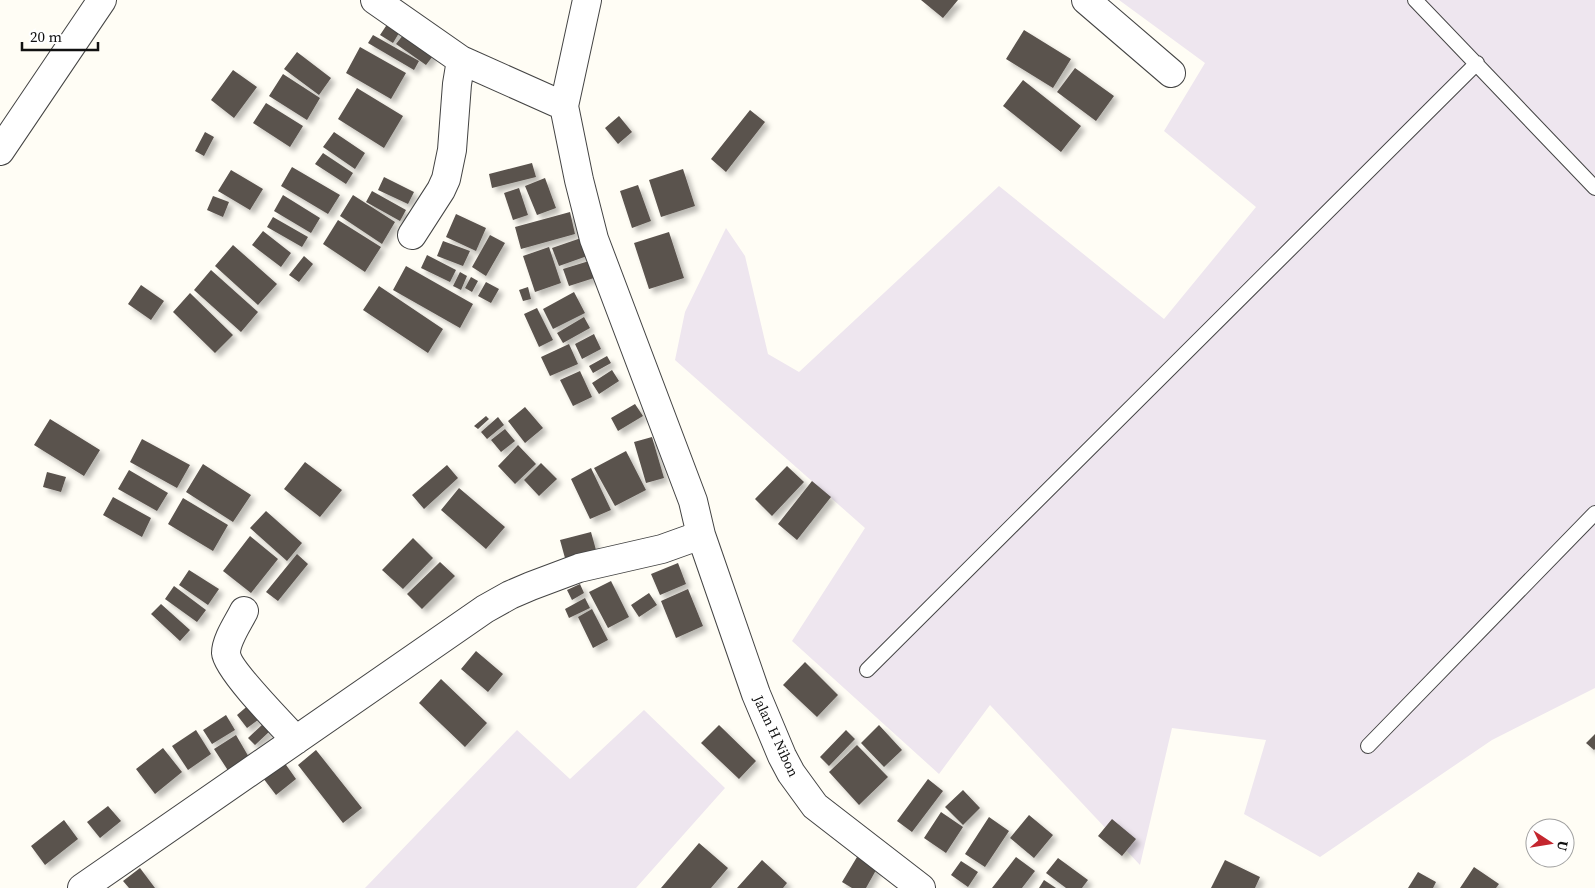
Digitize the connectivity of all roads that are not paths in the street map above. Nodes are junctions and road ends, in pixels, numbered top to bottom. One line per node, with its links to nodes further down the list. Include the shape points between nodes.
1 (102, 0): 10 (street)
2 (375, 0): 6 (street)
3 (587, 0): 9 (street)
4 (1086, 0): 8 (street)
5 (1416, 0): 7 (lane)
6 (461, 60): 9 (street); 12 (street, via 446,179)
7 (1477, 63): 11 (lane); 16 (lane)
8 (1171, 73)
9 (564, 106): 14 (street, Jalan H Nibon, via 594,238 693,501)
10 (0, 151)
11 (1595, 188)
12 (412, 235)
13 (1595, 513): 18 (lane)
14 (701, 535): 17 (street, via 662,549 579,568 510,595); 20 (street, Jalan H Nibon, via 756,694 791,773 816,806)
15 (244, 611): 17 (street, via 228,643 227,660)
16 (867, 670)
17 (296, 740): 19 (street)
18 (1368, 746)
19 (82, 888)
20 (922, 888)

